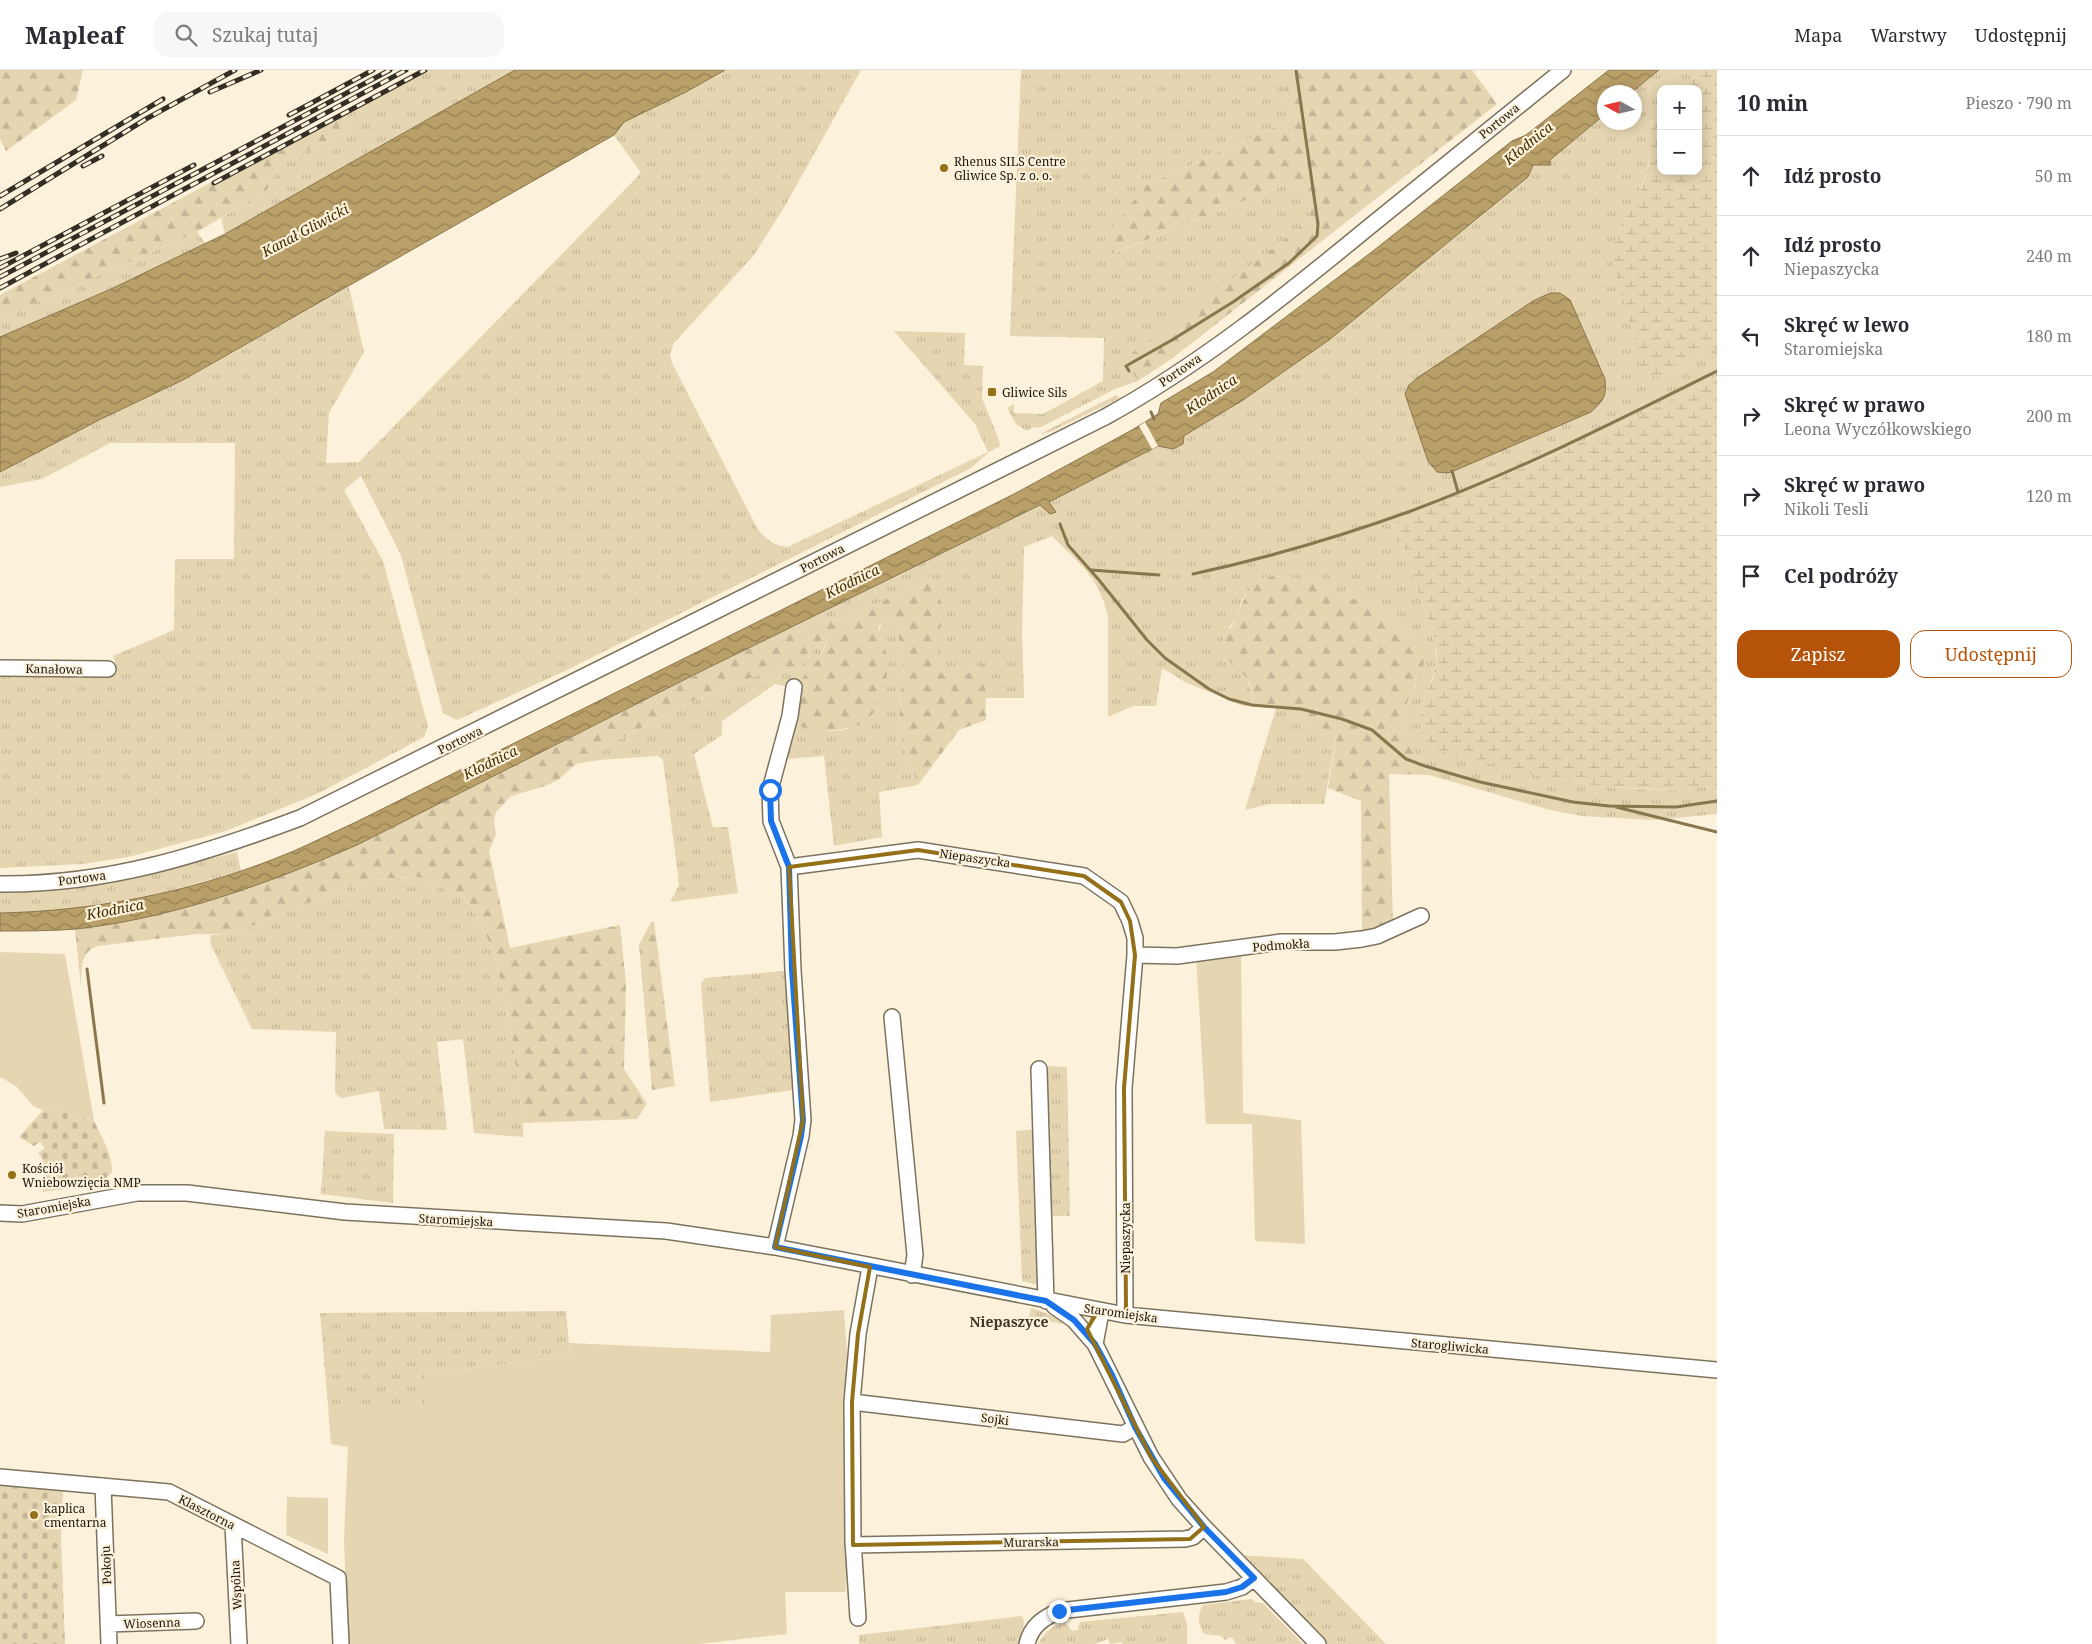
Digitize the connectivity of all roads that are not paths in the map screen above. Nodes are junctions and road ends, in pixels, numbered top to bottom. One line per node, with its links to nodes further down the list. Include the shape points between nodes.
1 (1563, 70): 6 (street, Portowa, via 1240,330 1130,403 1091,424 300,818 244,839 145,868 63,880)
2 (0, 668): 3 (street, Kanałowa)
3 (108, 669)
4 (794, 687): 5 (street, via 790,716 770,790 771,821)
5 (789, 867): 8 (street, Niepaszycka, via 918,850 1084,876 1121,902 1135,938); 12 (street, via 792,970 803,1120)
6 (0, 884)
7 (1421, 916): 8 (street, Podmokła, via 1377,936 1362,939 1281,942 1177,956)
8 (1135, 955): 17 (street, Niepaszycka, via 1124,1088)
9 (892, 1017): 14 (street, via 915,1255)
10 (1039, 1069): 15 (street)
11 (0, 1213): 12 (street, Staromiejska, via 22,1214 137,1194 187,1193 353,1213 666,1232)
12 (775, 1247): 13 (street, Staromiejska)
13 (870, 1267): 14 (street, Staromiejska); 21 (street, via 858,1334)
14 (912, 1275): 15 (street, Staromiejska)
15 (1046, 1301): 16 (street, Staromiejska); 19 (street, via 1066,1313)
16 (1100, 1311): 17 (street, Staromiejska); 19 (street, via 1092,1316 1087,1329)
17 (1124, 1315): 18 (street, Staromiejska)
18 (1183, 1321): 20 (street, Starogliwicka)
19 (1092, 1340): 22 (street)
20 (1717, 1370)
21 (852, 1402): 22 (street, Sojki, via 1123,1434); 27 (street)
22 (1135, 1427): 26 (street, via 1164,1478)
23 (0, 1477): 24 (street, Klasztorna)
24 (103, 1486): 25 (street, Klasztorna, via 169,1492); 31 (street, Pokoju)
25 (233, 1525): 33 (street, Wspólna); 34 (street, Klasztorna, via 338,1578)
26 (1204, 1527): 27 (street, Murarska, via 1186,1539); 28 (street)
27 (853, 1545): 29 (street)
28 (1254, 1578): 35 (street, via 1242,1587 1226,1592 1059,1611 1036,1624); 36 (street)
29 (858, 1618)
30 (196, 1621): 31 (street, Wiosenna)
31 (108, 1624): 32 (street, Pokoju)
32 (109, 1644)
33 (239, 1644)
34 (340, 1644)
35 (1027, 1644)
36 (1318, 1644)

